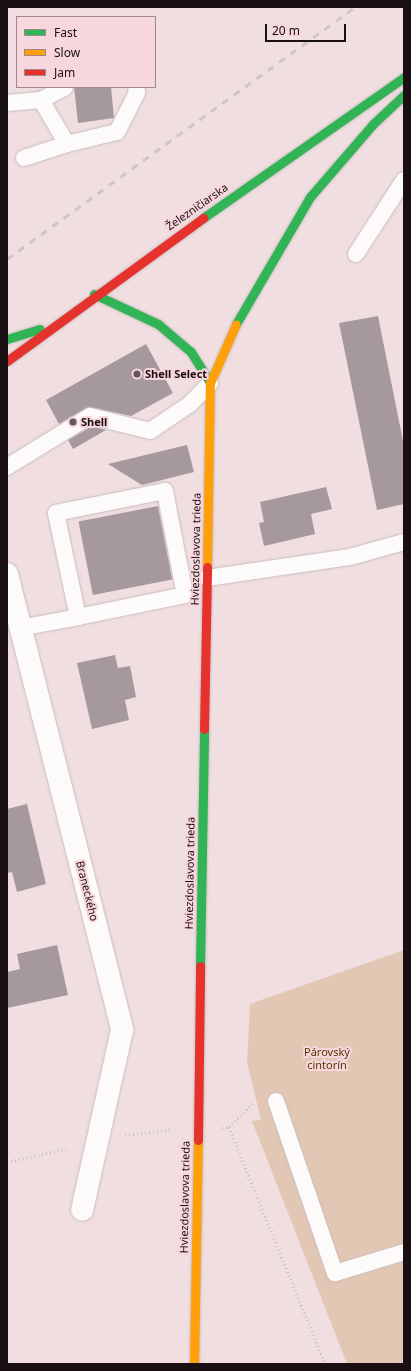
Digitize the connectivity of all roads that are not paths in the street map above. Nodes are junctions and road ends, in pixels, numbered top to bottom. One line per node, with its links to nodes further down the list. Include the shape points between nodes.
1 (404, 77): 11 (street, Železničiarska)
2 (63, 88): 5 (lane)
3 (136, 88): 7 (lane, via 137,93 117,132)
4 (404, 95): 15 (street, via 373,124 310,197 242,311)
5 (41, 100): 6 (lane); 7 (lane)
6 (7, 103)
7 (67, 144): 8 (lane)
8 (24, 158)
9 (404, 180): 10 (lane)
10 (356, 254)
11 (94, 294): 12 (street, Železničiarska); 15 (street, via 158,324 191,352)
12 (51, 325): 13 (street); 14 (street, Železničiarska)
13 (7, 339)
14 (7, 361)
15 (210, 383): 16 (lane, via 190,404 150,431 90,416); 19 (street, Hviezdoslavova trieda)
16 (7, 467)
17 (404, 542): 19 (lane, via 350,556)
18 (7, 574): 21 (street, Braneckého)
19 (208, 578): 25 (street, Hviezdoslavova trieda)
20 (78, 617): 20 (lane, via 185,595 165,491 56,513); 21 (lane)
21 (20, 628): 23 (street, Braneckého, via 122,1030)
22 (276, 1101): 24 (lane, via 335,1273)
23 (82, 1210)
24 (404, 1252)
25 (194, 1364)

